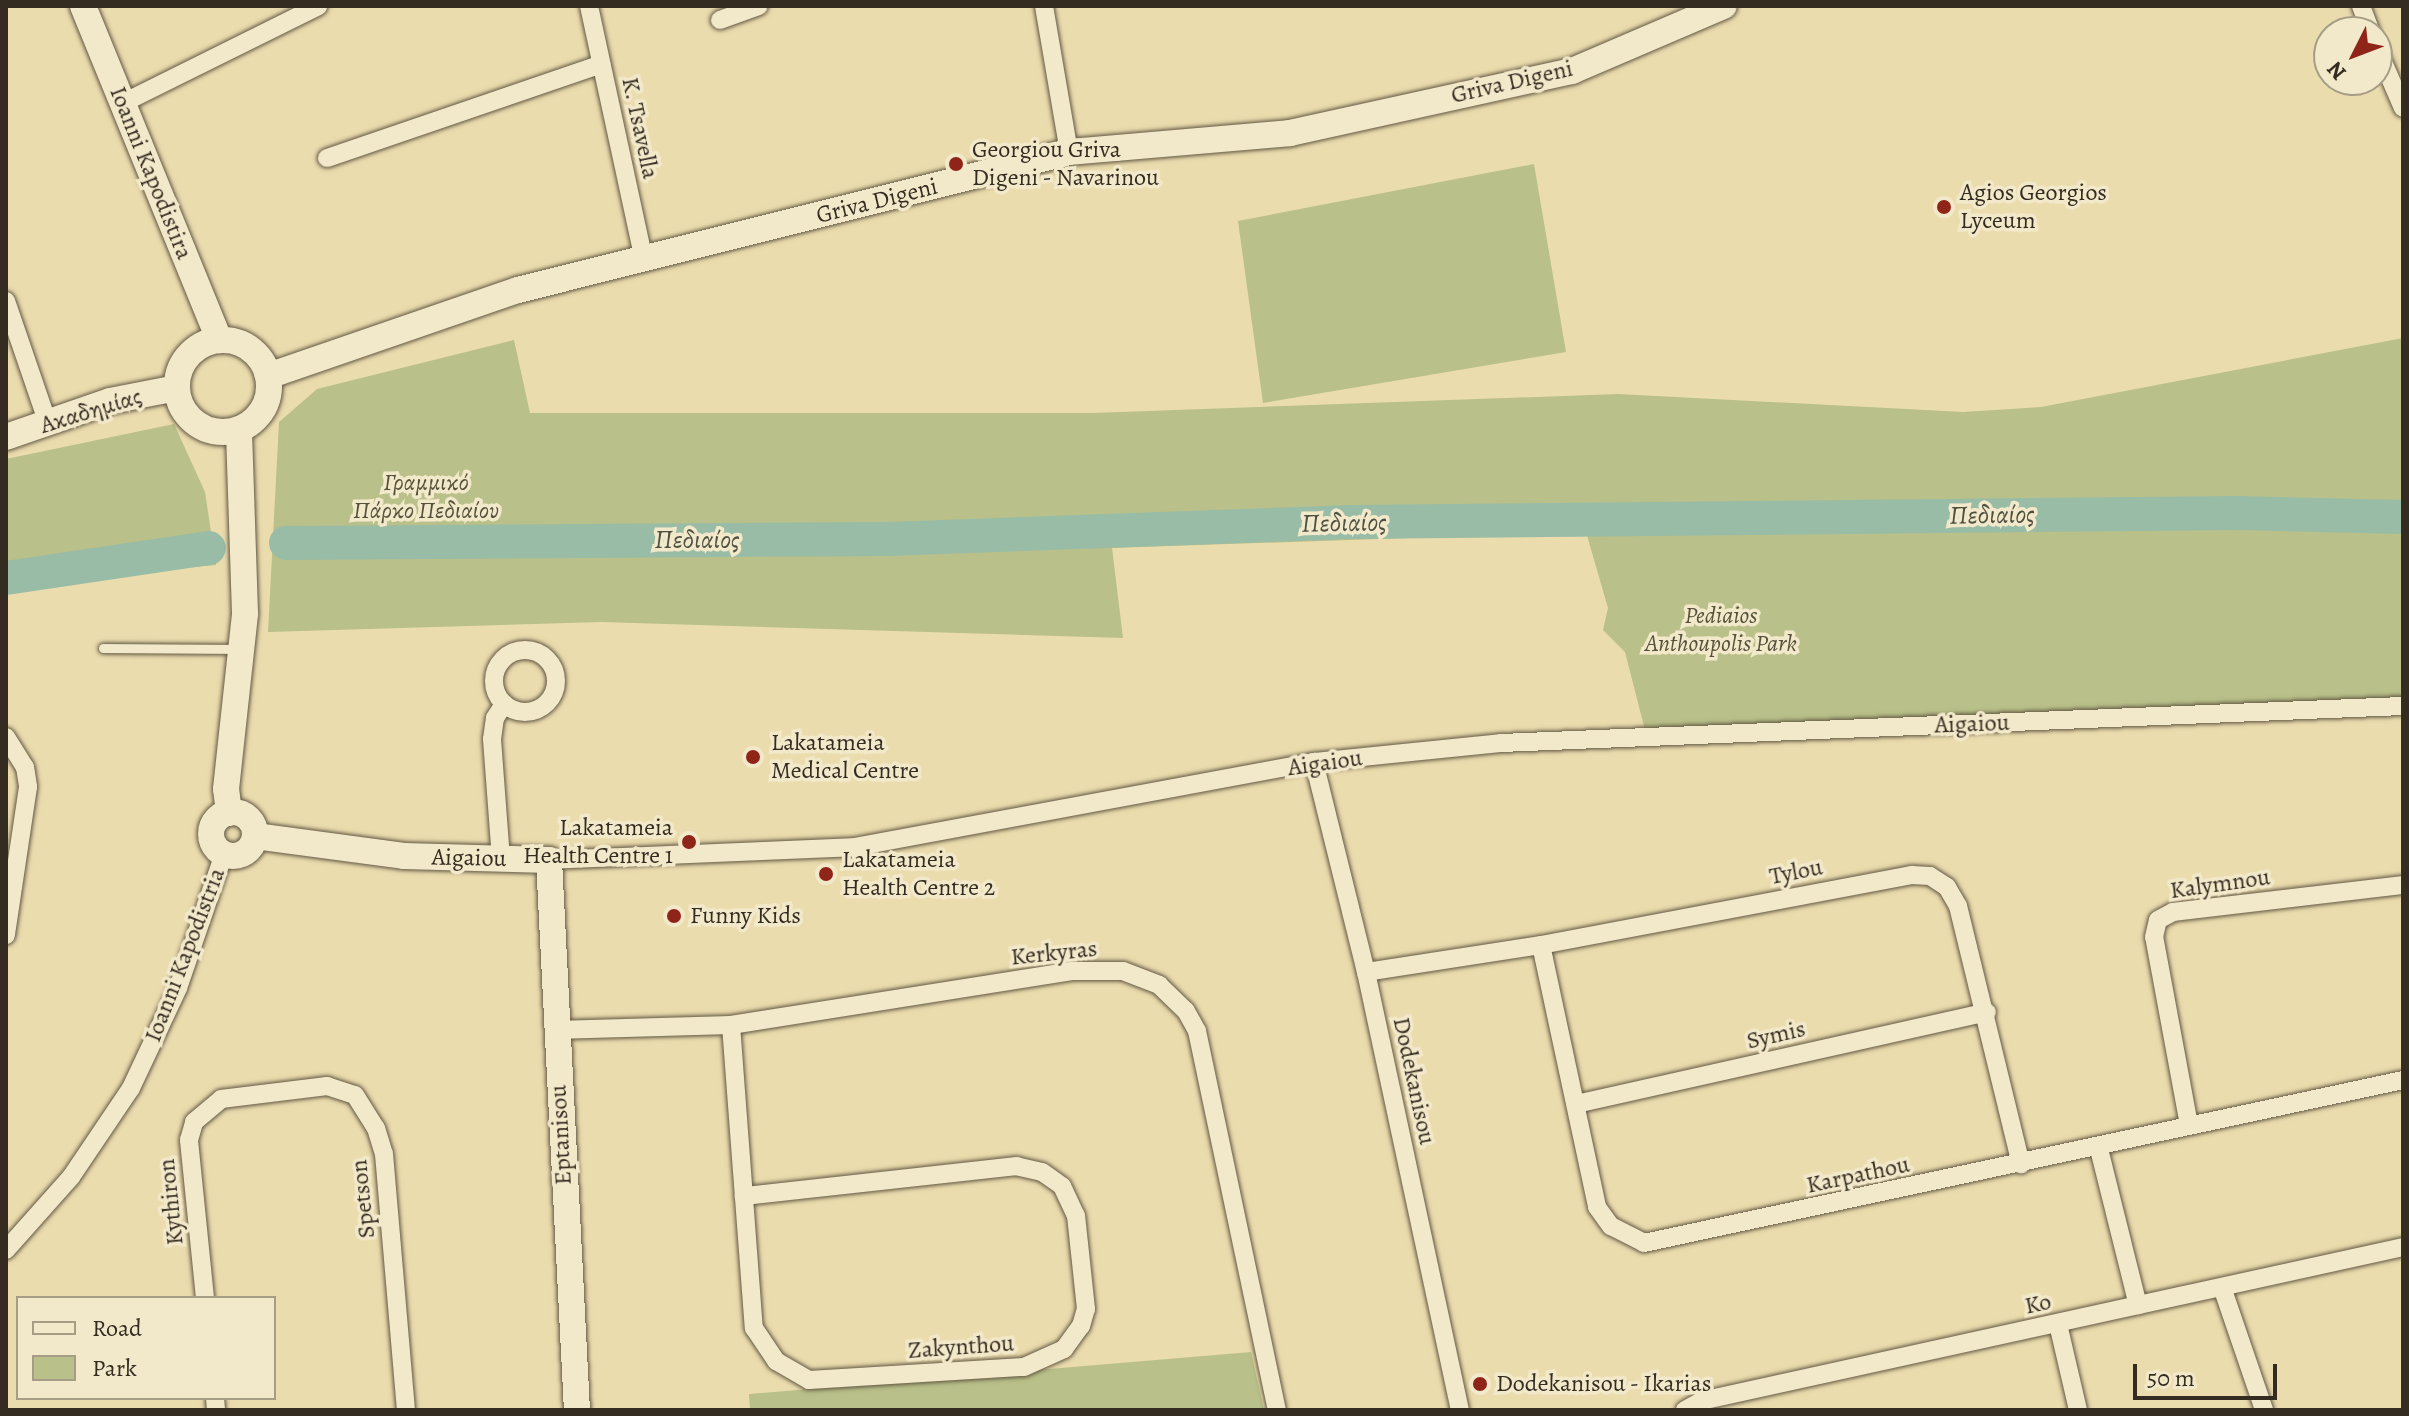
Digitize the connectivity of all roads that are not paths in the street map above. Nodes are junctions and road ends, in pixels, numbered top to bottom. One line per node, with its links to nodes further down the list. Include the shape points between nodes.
1 (83, 6): 10 (street, Ioanni Kapodistira)
2 (318, 6): 10 (street)
3 (589, 6): 8 (street, K. Tsavella)
4 (759, 6): 7 (street)
5 (1044, 6): 12 (street)
6 (1724, 6): 12 (street, Griva Digeni, via 1572,71 1290,133)
7 (720, 20)
8 (601, 64): 13 (street); 14 (street, K. Tsavella)
9 (2393, 85): 11 (street)
10 (123, 103): 16 (street, Ioanni Kapodistira)
11 (2403, 108)
12 (1069, 152): 14 (street, Griva Digeni)
13 (327, 158)
14 (644, 260): 17 (street, Griva Digeni, via 518,290)
15 (6, 301): 19 (street)
16 (219, 340): 17 (street, via 247,347); 18 (street, via 193,351)
17 (268, 376): 20 (street, via 263,409)
18 (177, 388): 19 (street, Ακαδημίας, via 110,401); 20 (street, via 195,422 213,431)
19 (48, 424): 21 (street, Ακαδημίας)
20 (239, 429): 23 (street)
21 (6, 437)
22 (103, 648): 23 (lane)
23 (242, 649): 28 (street, via 226,789)
24 (504, 704): 31 (street, via 492,739)
25 (2403, 706): 27 (street, Aigaiou, via 1501,743)
26 (6, 737): 34 (street, via 25,767 28,787)
27 (1314, 762): 32 (street, Aigaiou, via 855,847); 36 (street, Dodekanisou)
28 (229, 813): 29 (street, via 247,817); 30 (street, via 212,829 214,844)
29 (255, 836): 30 (street, via 244,853); 31 (street, Aigaiou, via 404,856)
30 (224, 854): 48 (street, Ioanni Kapodistria, via 178,988 131,1088 71,1177)
31 (501, 859): 32 (street, Aigaiou)
32 (549, 860): 39 (street, Eptanisou)
33 (2403, 885): 43 (street, Kalymnou, via 2173,912 2158,920 2154,937)
34 (6, 935)
35 (1541, 945): 36 (street, Tylou); 37 (street, Tylou, via 1912,875 1930,876 1947,887 1958,906); 41 (street, Karpathou)
36 (1366, 972): 56 (street, Dodekanisou)
37 (1987, 1012): 41 (street, Symis); 45 (street, Tylou)
38 (731, 1025): 39 (street, Kerkyras); 46 (street, Zakynthou); 55 (street, Kerkyras, via 1072,971 1123,971 1159,985 1186,1011 1197,1031)
39 (555, 1030): 54 (street, Eptanisou)
40 (2403, 1080): 43 (street, Karpathou)
41 (1576, 1104): 45 (street, Karpathou, via 1597,1207 1611,1226 1644,1243)
42 (206, 1107): 50 (street, Kythiron, via 189,1140); 53 (street, Spetson, via 221,1099 327,1086 355,1095 376,1128 384,1154)
43 (2189, 1125): 44 (street, Karpathou)
44 (2099, 1149): 45 (street, Karpathou); 51 (street)
45 (2021, 1164)
46 (744, 1196): 46 (street, Zakynthou, via 754,1328 776,1361 809,1380 1024,1367 1045,1362 1064,1349 1081,1326 1086,1309 1076,1216 1062,1186 1042,1172 1017,1166)
47 (2403, 1247): 49 (street, Ko)
48 (6, 1250)
49 (2223, 1290): 51 (street, Ko); 59 (street)
50 (205, 1296)
51 (2138, 1305): 52 (street, Ko)
52 (2058, 1324): 57 (street, Ko, via 1701,1401); 58 (street)
53 (406, 1410)
54 (577, 1410)
55 (1277, 1410)
56 (1460, 1410)
57 (1685, 1410)
58 (2078, 1410)
59 (2264, 1410)

